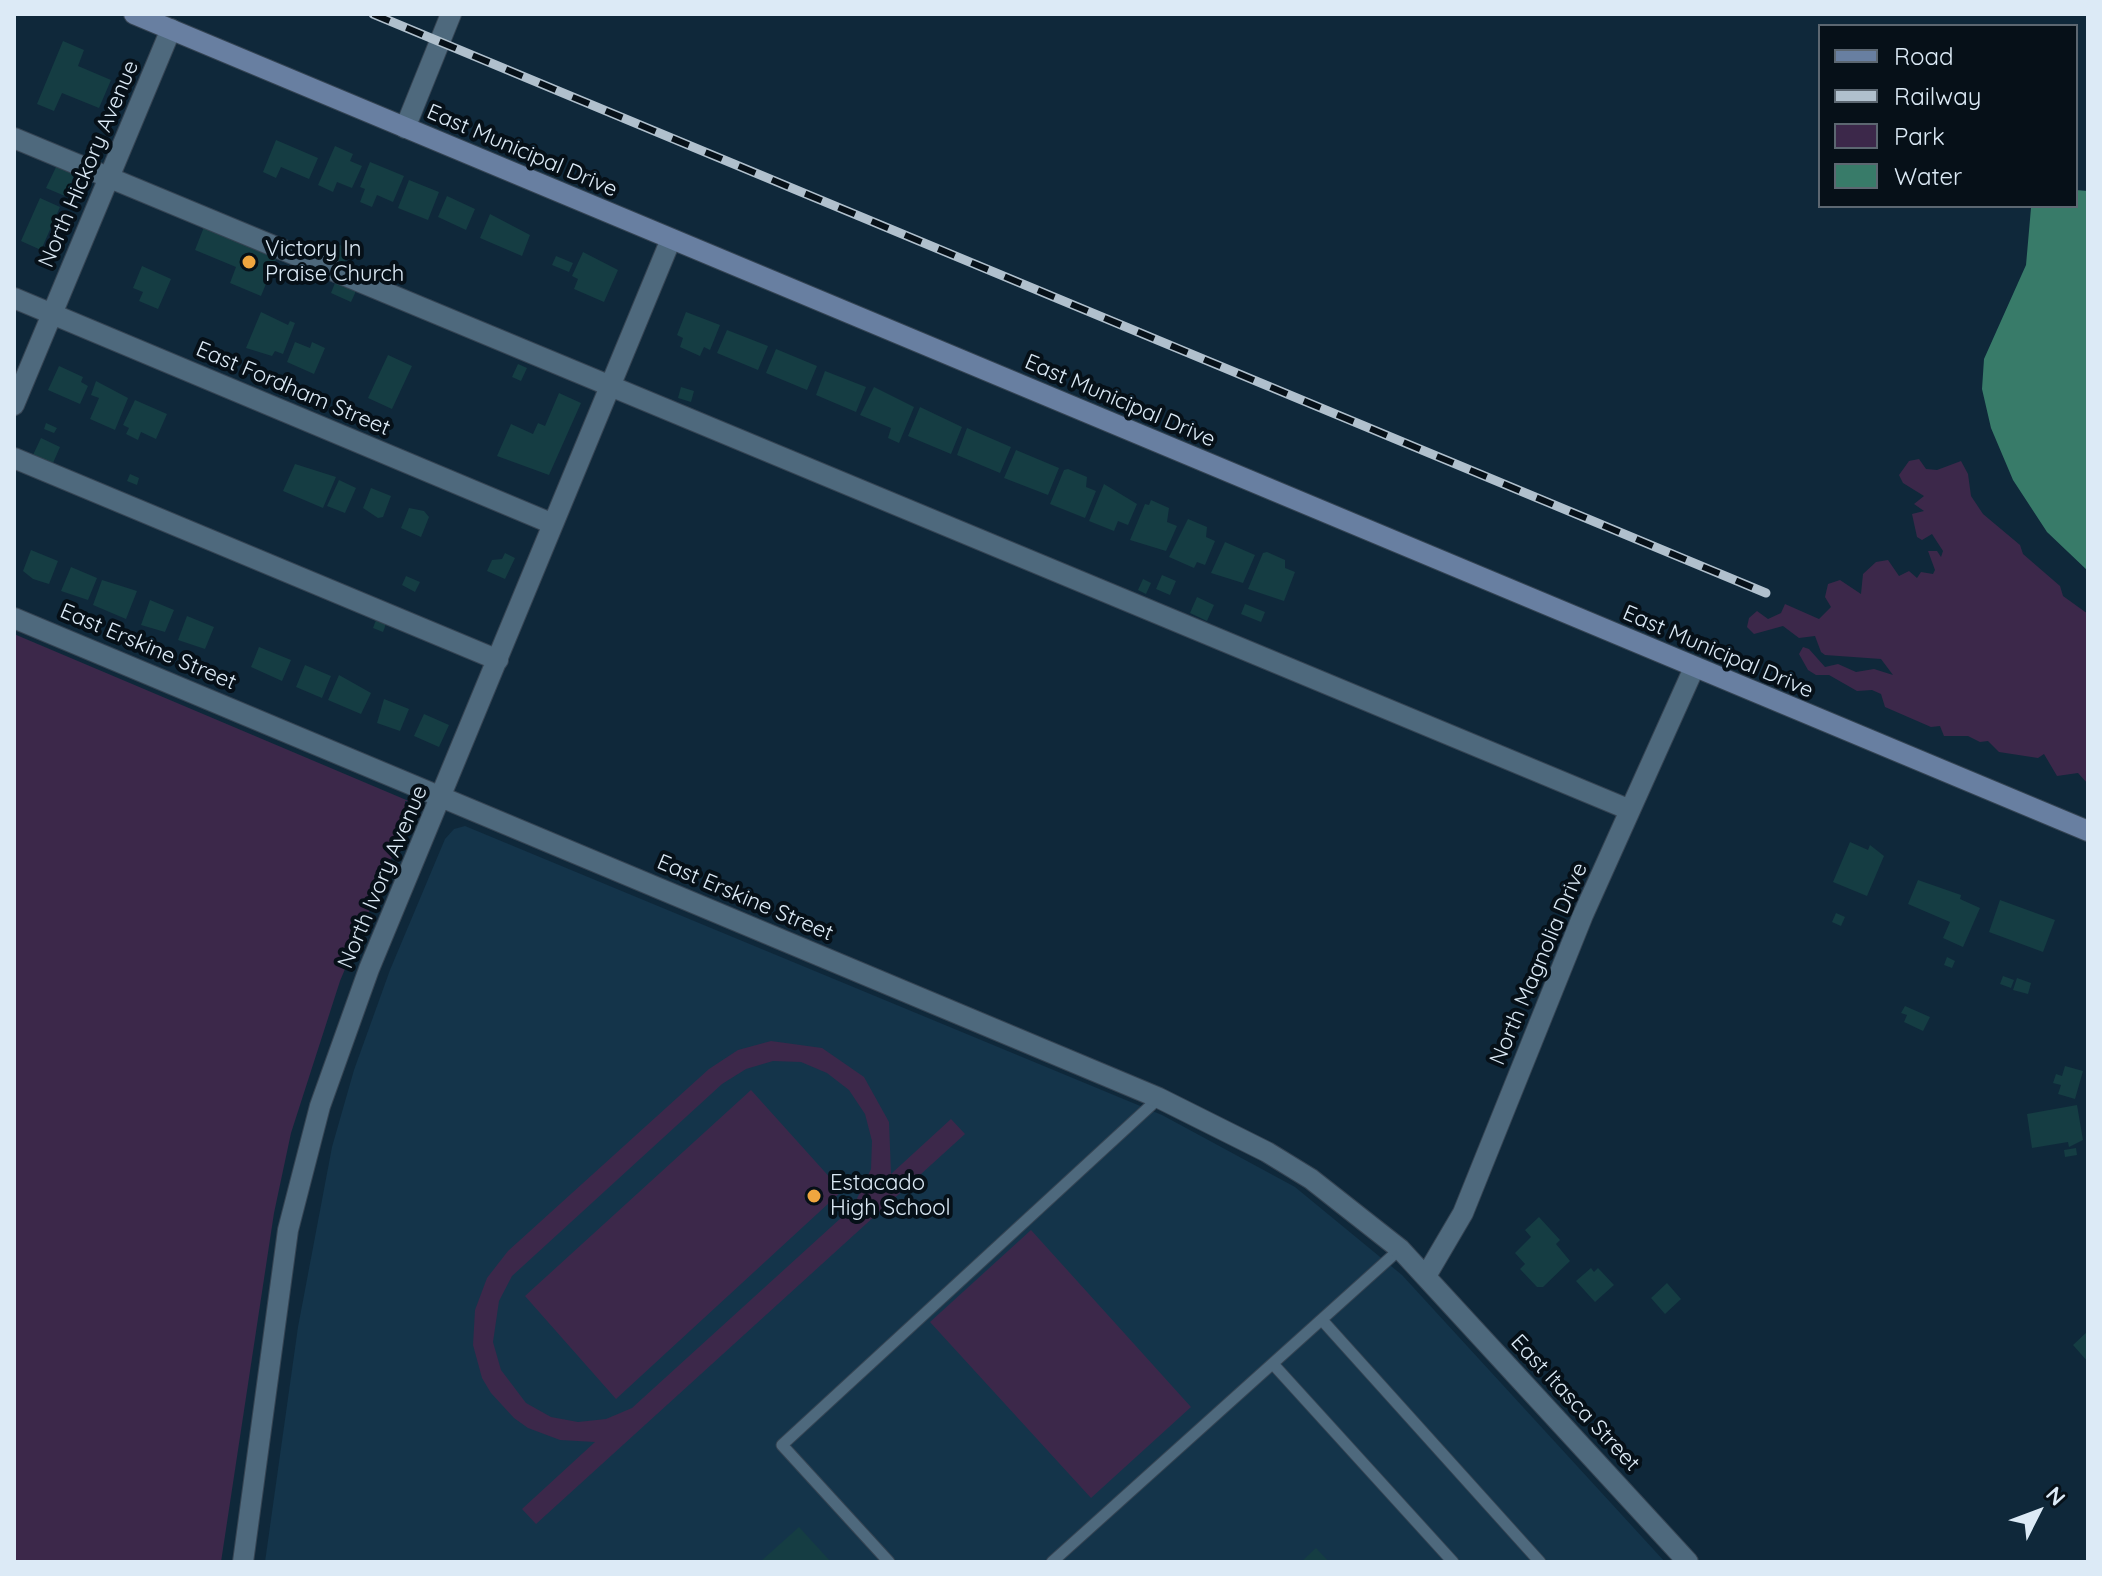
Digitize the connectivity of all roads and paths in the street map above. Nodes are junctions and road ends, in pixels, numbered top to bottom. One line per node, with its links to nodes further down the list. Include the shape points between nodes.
1 (134, 14): 3 (street, East Municipal Drive)
2 (451, 14): 4 (street)
3 (171, 29): 4 (street, East Municipal Drive); 6 (street, North Hickory Avenue)
4 (405, 128): 7 (street, East Municipal Drive)
5 (14, 138): 6 (street)
6 (109, 177): 9 (street, North Hickory Avenue); 10 (street)
7 (671, 239): 10 (street, North Ivory Avenue); 16 (street, East Municipal Drive)
8 (14, 298): 9 (street, East Fordham Street)
9 (52, 314): 11 (street, North Hickory Avenue); 13 (street, East Fordham Street)
10 (611, 385): 13 (street, North Ivory Avenue); 18 (street)
11 (14, 405)
12 (14, 458): 15 (street)
13 (553, 524): 15 (street, North Ivory Avenue)
14 (14, 618): 17 (street, East Erskine Street)
15 (498, 660): 17 (street, North Ivory Avenue)
16 (1694, 668): 18 (street, North Magnolia Drive); 19 (street, East Municipal Drive)
17 (443, 796): 20 (street, East Erskine Street); 26 (street, North Ivory Avenue, via 369,969 303,1162 277,1296)
18 (1630, 810): 22 (street, North Magnolia Drive, via 1463,1213)
19 (2088, 831)
20 (1159, 1098): 21 (street, East Erskine Street, via 1300,1172); 27 (lane, via 782,1445)
21 (1400, 1249): 22 (street, East Erskine Street); 23 (lane)
22 (1426, 1276): 25 (street, East Itasca Street)
23 (1322, 1320): 24 (lane); 30 (lane)
24 (1273, 1364): 28 (lane); 29 (lane)
25 (1682, 1560)
26 (243, 1562)
27 (889, 1562)
28 (1052, 1562)
29 (1453, 1562)
30 (1540, 1562)

